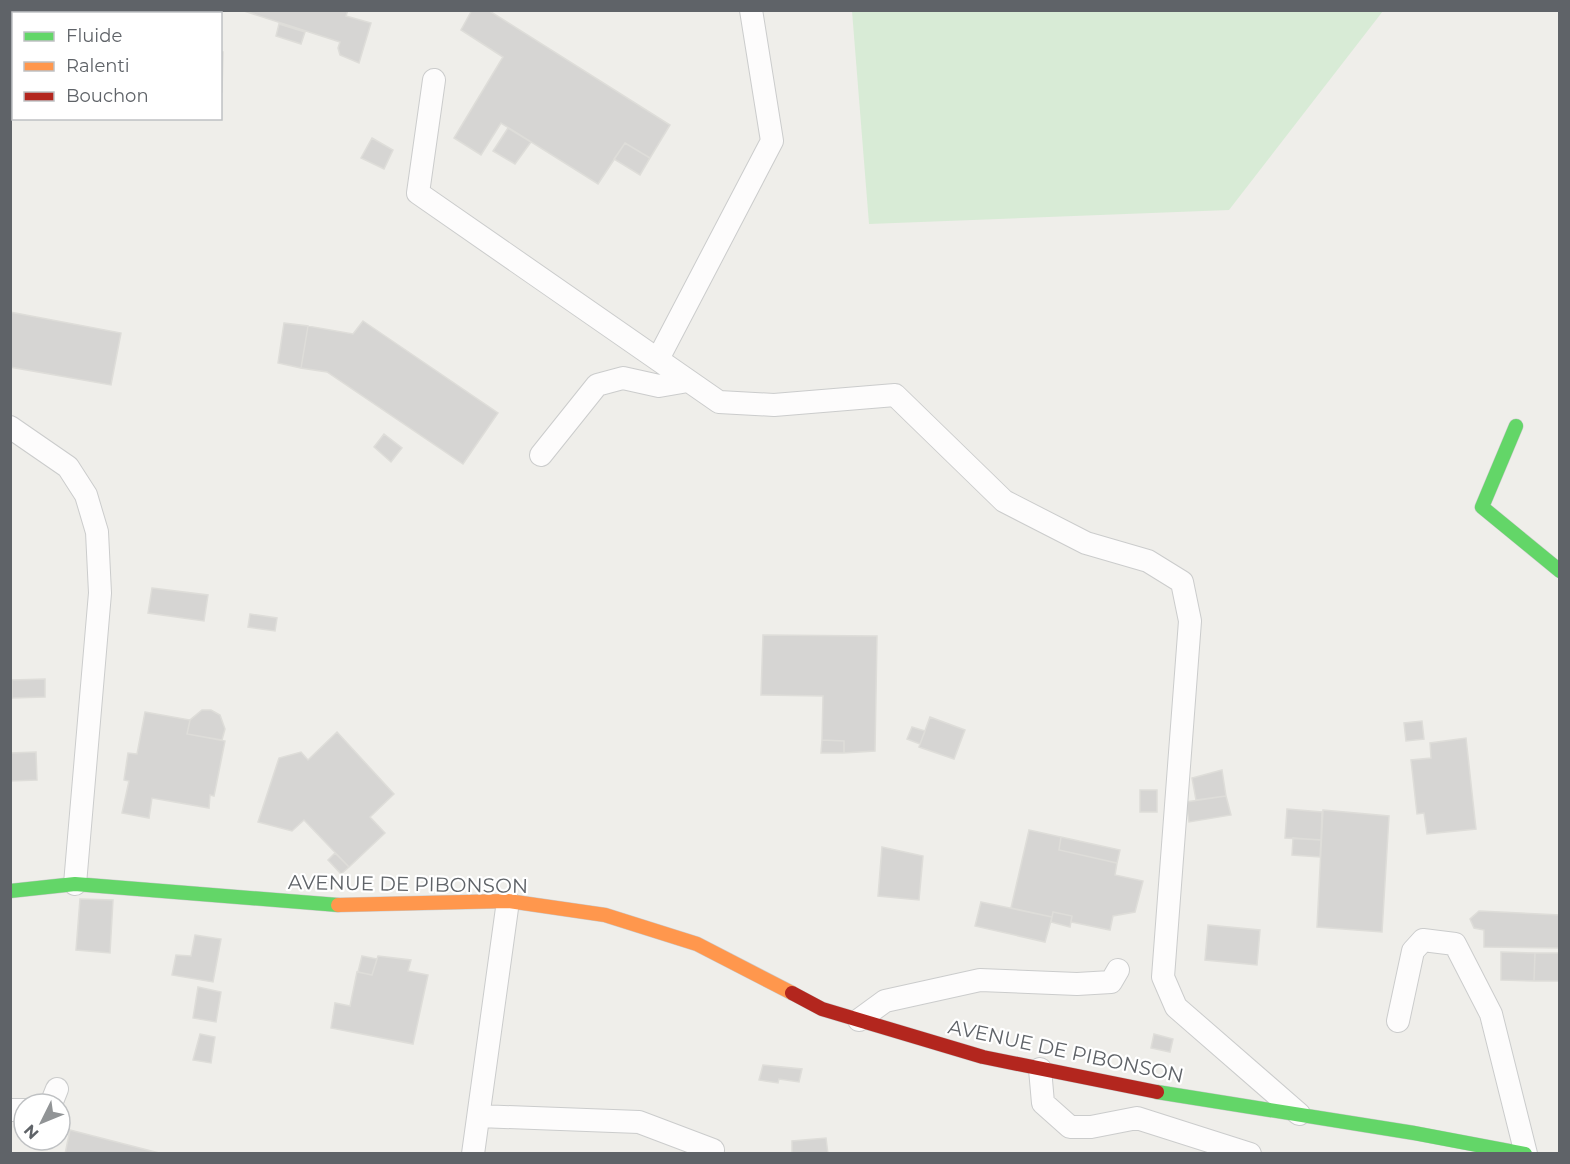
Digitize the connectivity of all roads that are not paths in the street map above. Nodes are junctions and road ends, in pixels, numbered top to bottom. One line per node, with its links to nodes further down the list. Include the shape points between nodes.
1 (751, 10): 3 (lane, via 772,141)
2 (434, 80): 3 (lane, via 418,193)
3 (658, 359): 4 (lane)
4 (688, 381): 7 (lane, via 659,386 623,378 597,385); 16 (lane, via 718,402 774,405 895,395 1004,501 1086,543 1148,561 1182,582 1190,621 1163,977 1176,1007)
5 (1516, 426): 8 (street, via 1482,507)
6 (10, 427): 9 (lane, via 68,466 86,495 98,532 100,592)
7 (541, 455)
8 (1560, 571)
9 (75, 884): 10 (street, AVENUE DE PIBONSON); 11 (street, AVENUE DE PIBONSON, via 320,905)
10 (10, 891)
11 (508, 901): 13 (street, AVENUE DE PIBONSON, via 605,915 697,944 822,1008); 17 (lane)
12 (1118, 970): 13 (lane, via 1112,982 980,980 885,1001)
13 (859, 1020): 15 (street, AVENUE DE PIBONSON, via 983,1057)
14 (1398, 1021): 21 (lane, via 1413,951 1423,940 1455,944 1491,1014)
15 (1040, 1069): 16 (street, AVENUE DE PIBONSON); 20 (lane, via 1043,1104 1070,1127 1137,1118)
16 (1300, 1115): 21 (street, AVENUE DE PIBONSON)
17 (479, 1116): 18 (lane, via 639,1122); 19 (lane)
18 (713, 1150)
19 (473, 1154)
20 (1250, 1154)
21 (1525, 1154)

